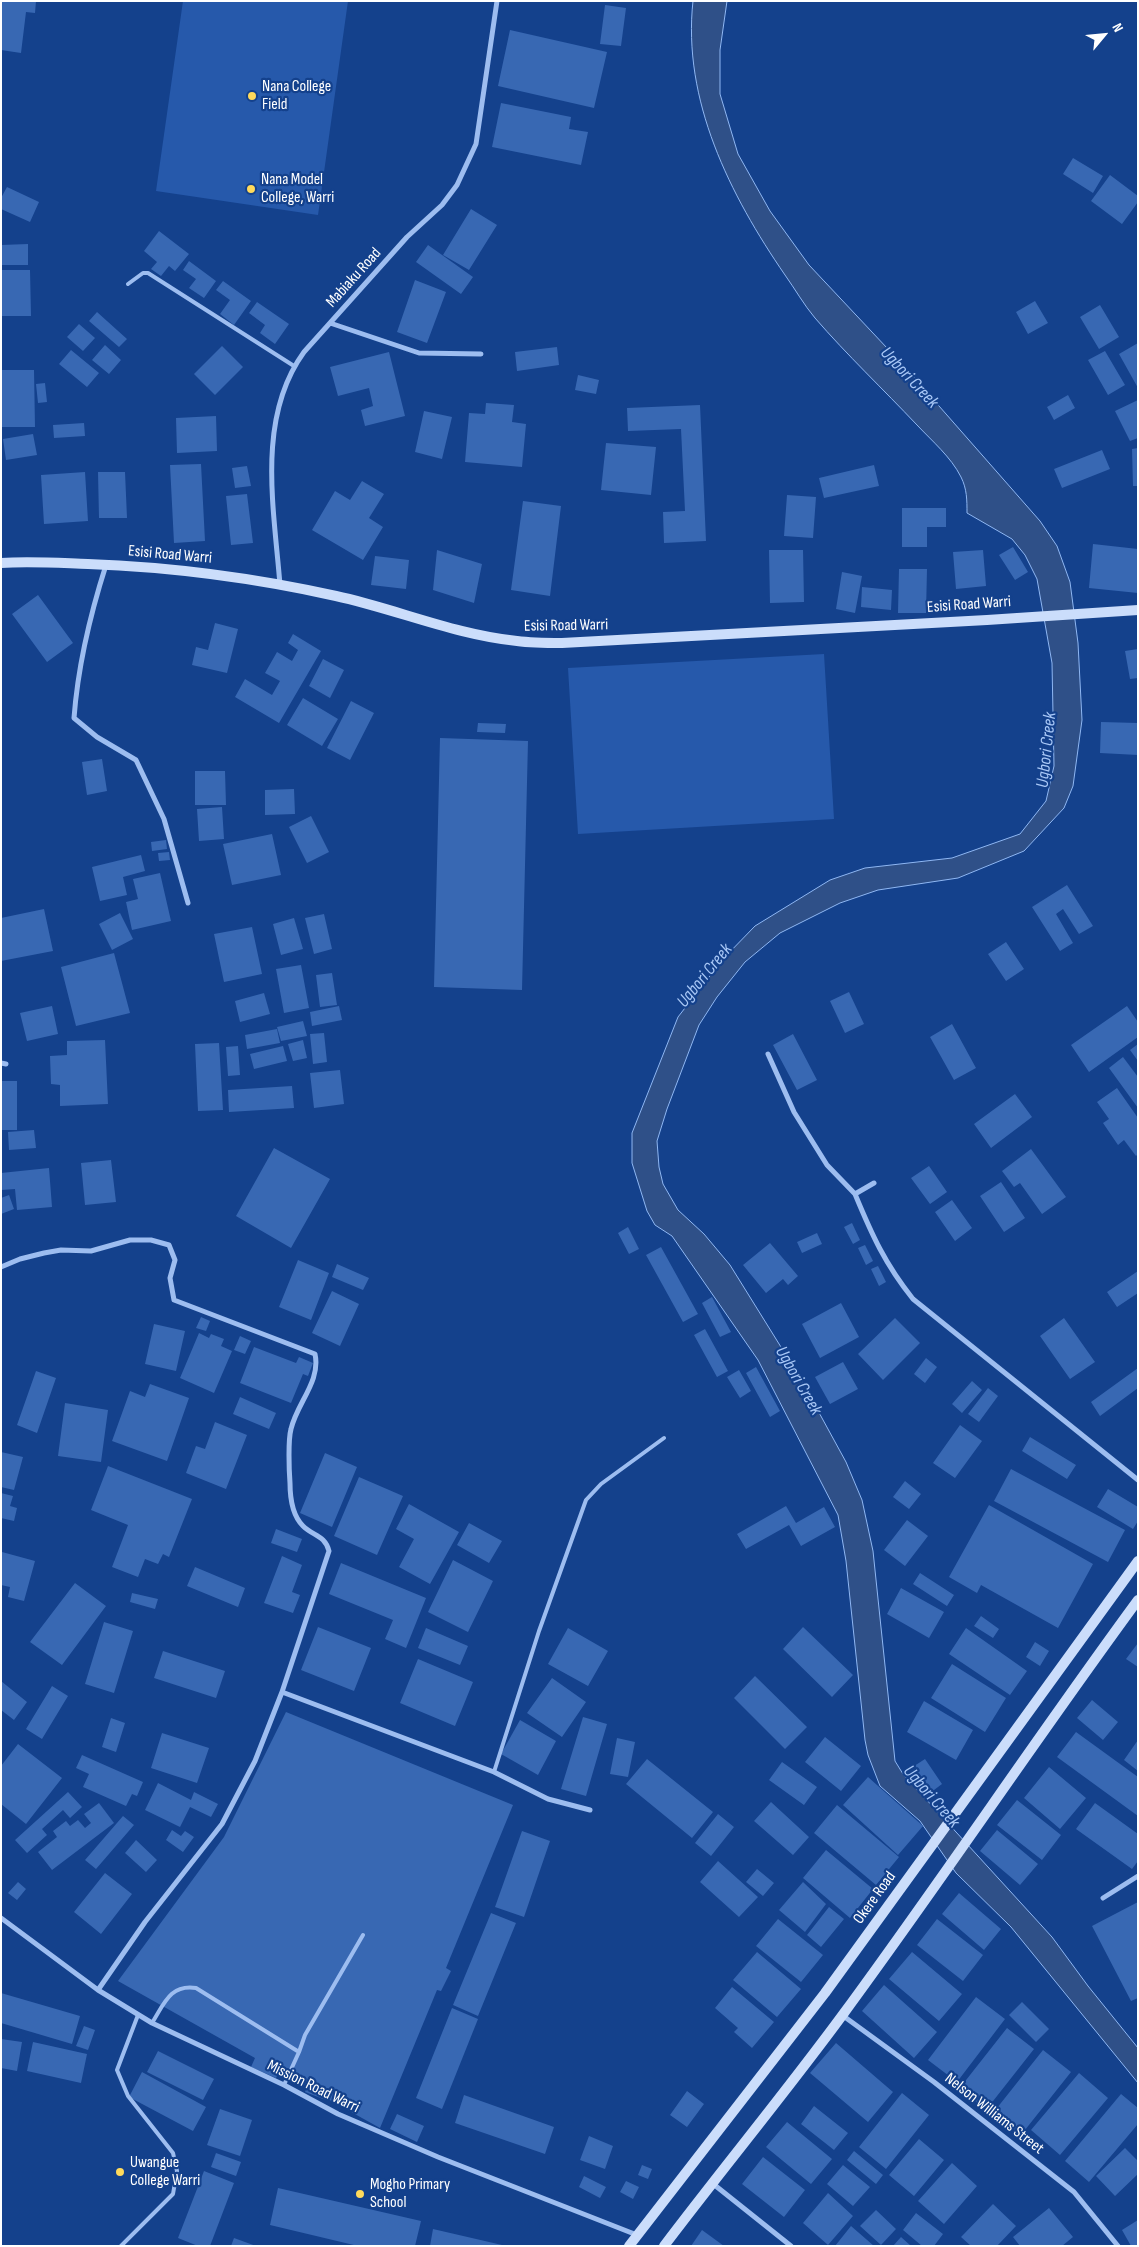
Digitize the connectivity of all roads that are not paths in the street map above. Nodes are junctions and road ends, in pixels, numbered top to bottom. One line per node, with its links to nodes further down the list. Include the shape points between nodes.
1 (497, 1): 3 (street, Mabiaku Road, via 476,144 457,185 442,205 408,237)
2 (128, 284): 5 (lane, via 148,273)
3 (330, 323): 4 (street, via 419,353); 5 (street, Mabiaku Road)
4 (481, 354)
5 (294, 366): 8 (street, Mabiaku Road, via 277,408 272,456)
6 (1, 563): 7 (main road, Esisi Road Warri)
7 (106, 564): 8 (main road, Esisi Road Warri, via 182,570); 10 (street, via 77,680 74,718 97,737 136,760 164,819)
8 (280, 585): 9 (main road, Esisi Road Warri, via 338,596 506,640 562,643)
9 (1138, 610)
10 (188, 903)
11 (768, 1054): 13 (street, via 794,1112 827,1165)
12 (874, 1183): 13 (street)
13 (855, 1194): 16 (street, via 893,1274 913,1299)
14 (1, 1267): 19 (street, via 44,1253 91,1251 130,1240 151,1240 169,1245 175,1260 170,1278 174,1300 315,1354 316,1372 290,1430 290,1483 294,1514 302,1526 326,1540 329,1551)
15 (664, 1438): 20 (lane, via 601,1484 586,1500 539,1631)
16 (1138, 1480)
17 (1138, 1561): 33 (main road, Okere Road, via 825,1993)
18 (1138, 1600): 28 (main road)
19 (282, 1692): 20 (street); 26 (street, via 255,1761 222,1824 145,1922)
20 (494, 1772): 21 (street, via 548,1799)
21 (590, 1810)
22 (1138, 1876): 23 (street)
23 (1103, 1898)
24 (1, 1918): 26 (street, Mission Road Warri)
25 (363, 1935): 30 (lane)
26 (98, 1990): 27 (street, Mission Road Warri)
27 (138, 2014): 29 (street, Mission Road Warri); 34 (lane, via 117,2070 128,2096 173,2153 177,2171 173,2194)
28 (842, 2015): 32 (main road); 38 (street, Nelson Williams Street, via 934,2082 1074,2192)
29 (152, 2022): 30 (lane, via 172,1992 186,1986 196,1988); 31 (street, Mission Road Warri)
30 (299, 2052): 31 (lane)
31 (284, 2085): 33 (street, Mission Road Warri, via 338,2114 438,2158)
32 (712, 2183): 36 (main road); 37 (street)
33 (637, 2235): 35 (main road, Okere Road)
34 (121, 2246)
35 (629, 2246)
36 (664, 2246)
37 (791, 2246)
38 (1118, 2246)

